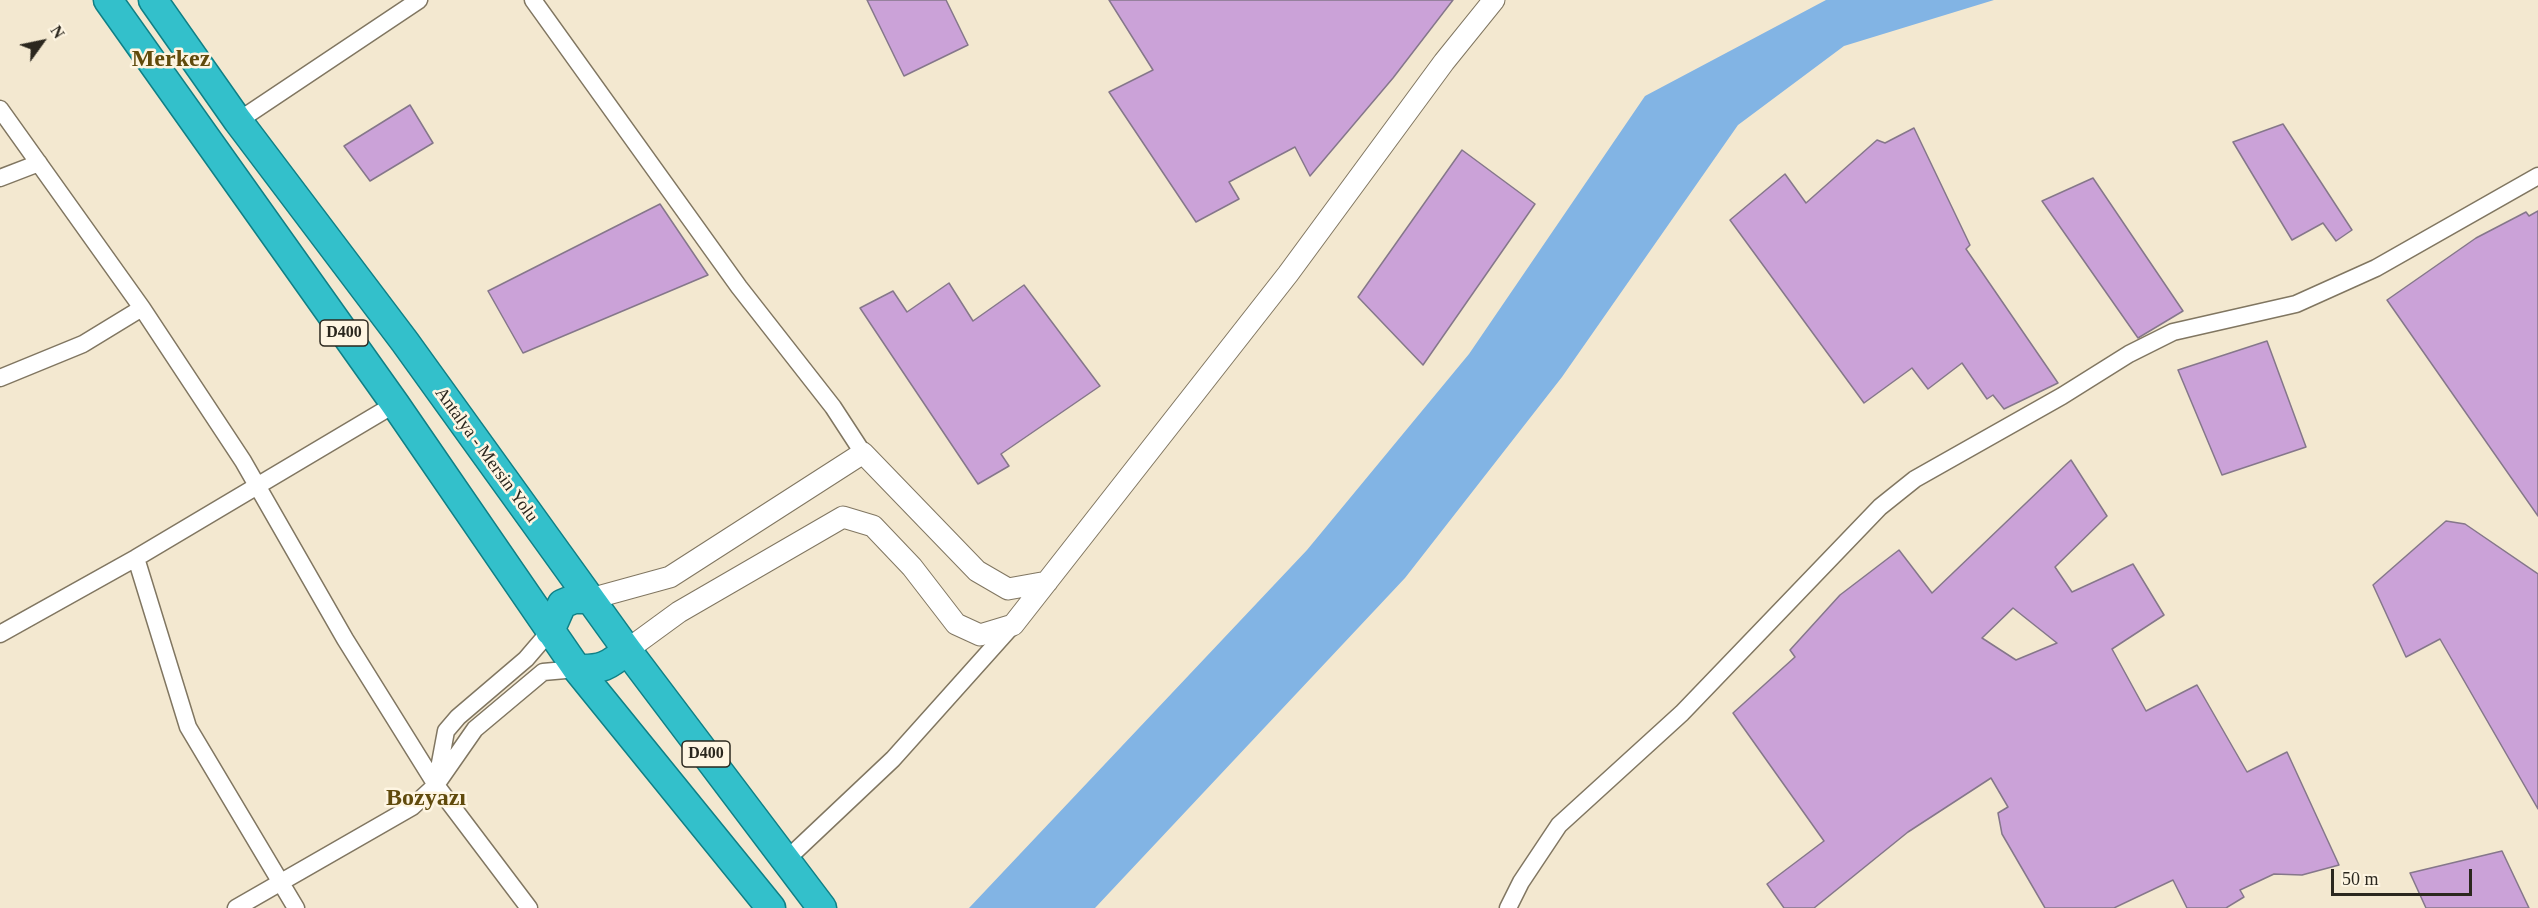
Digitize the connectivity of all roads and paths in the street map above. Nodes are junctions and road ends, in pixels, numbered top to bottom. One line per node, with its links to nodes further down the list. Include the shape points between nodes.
1 (108, 0): 13 (highway, D400)
2 (153, 0): 7 (highway, Antalya - Mersin Yolu / D400)
3 (419, 0): 7 (street)
4 (533, 0): 14 (street, via 739,287 833,406)
5 (1494, 0): 17 (street, via 1288,274)
6 (0, 109): 8 (street)
7 (238, 121): 18 (highway, Antalya - Mersin Yolu / D400, via 405,342)
8 (39, 163): 10 (street); 11 (street)
9 (2538, 176): 32 (street, via 2376,268 2296,304 2174,332 1915,479 1880,507 1682,713 1559,825)
10 (0, 178)
11 (142, 308): 12 (street, via 83,344); 15 (street)
12 (0, 378)
13 (395, 404): 15 (street); 20 (highway, D400)
14 (863, 453): 17 (street, via 976,571 1008,589); 18 (street, via 670,577)
15 (256, 486): 16 (street); 24 (street)
16 (136, 558): 21 (street); 26 (street, via 188,727)
17 (1047, 582): 19 (street)
18 (590, 598): 20 (highway, via 562,604); 22 (highway, Antalya - Mersin Yolu / D400)
19 (1013, 625): 22 (street, via 980,636 956,624 912,567 873,526 843,517 679,612); 25 (street, via 893,759)
20 (550, 631): 23 (highway, D400); 24 (street, via 446,731)
21 (0, 634)
22 (627, 650): 23 (highway, via 613,663 596,670); 25 (highway, Antalya - Mersin Yolu / D400)
23 (576, 669): 24 (street, via 543,672 476,729); 30 (highway, D400)
24 (436, 785): 26 (street, via 412,807); 29 (street)
25 (787, 859): 31 (highway, Antalya - Mersin Yolu / D400)
26 (281, 884): 27 (street); 28 (street)
27 (236, 908)
28 (296, 908)
29 (529, 908)
30 (771, 908)
31 (822, 908)
32 (1508, 908)

